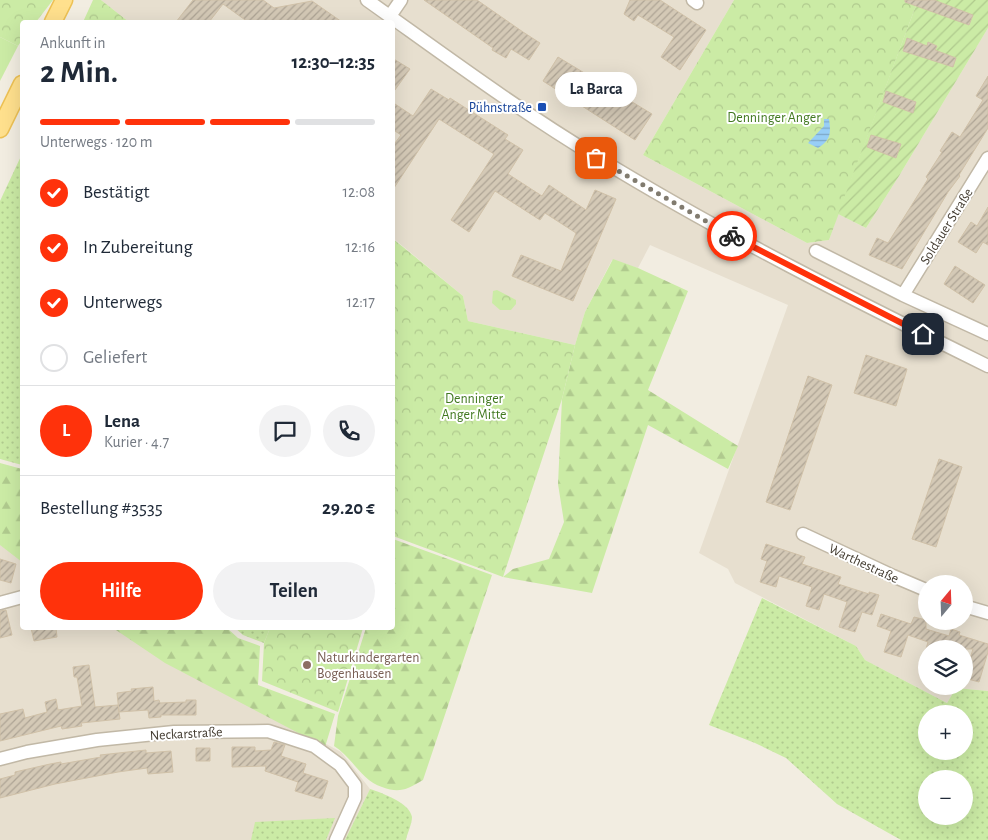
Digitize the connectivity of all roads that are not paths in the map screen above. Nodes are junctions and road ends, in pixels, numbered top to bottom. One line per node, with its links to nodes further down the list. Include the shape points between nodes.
1 (64, 0): 5 (main road)
2 (367, 0): 4 (street)
3 (401, 0): 4 (street)
4 (390, 16): 12 (street, via 526,112 638,182 721,230)
5 (54, 20)
6 (20, 88): 7 (main road)
7 (0, 129)
8 (988, 158): 10 (street, Soldauer Straße)
9 (816, 251): 10 (street)
10 (904, 295): 11 (street)
11 (988, 334)
12 (988, 366)
13 (803, 534): 14 (street, Warthestraße)
14 (918, 587)
15 (20, 598): 16 (street)
16 (0, 603)
17 (973, 609): 18 (street)
18 (988, 613)
19 (0, 759): 20 (street, Neckarstraße, via 97,740 174,732 268,731 314,746 340,765 355,785 355,798)
20 (336, 840)

